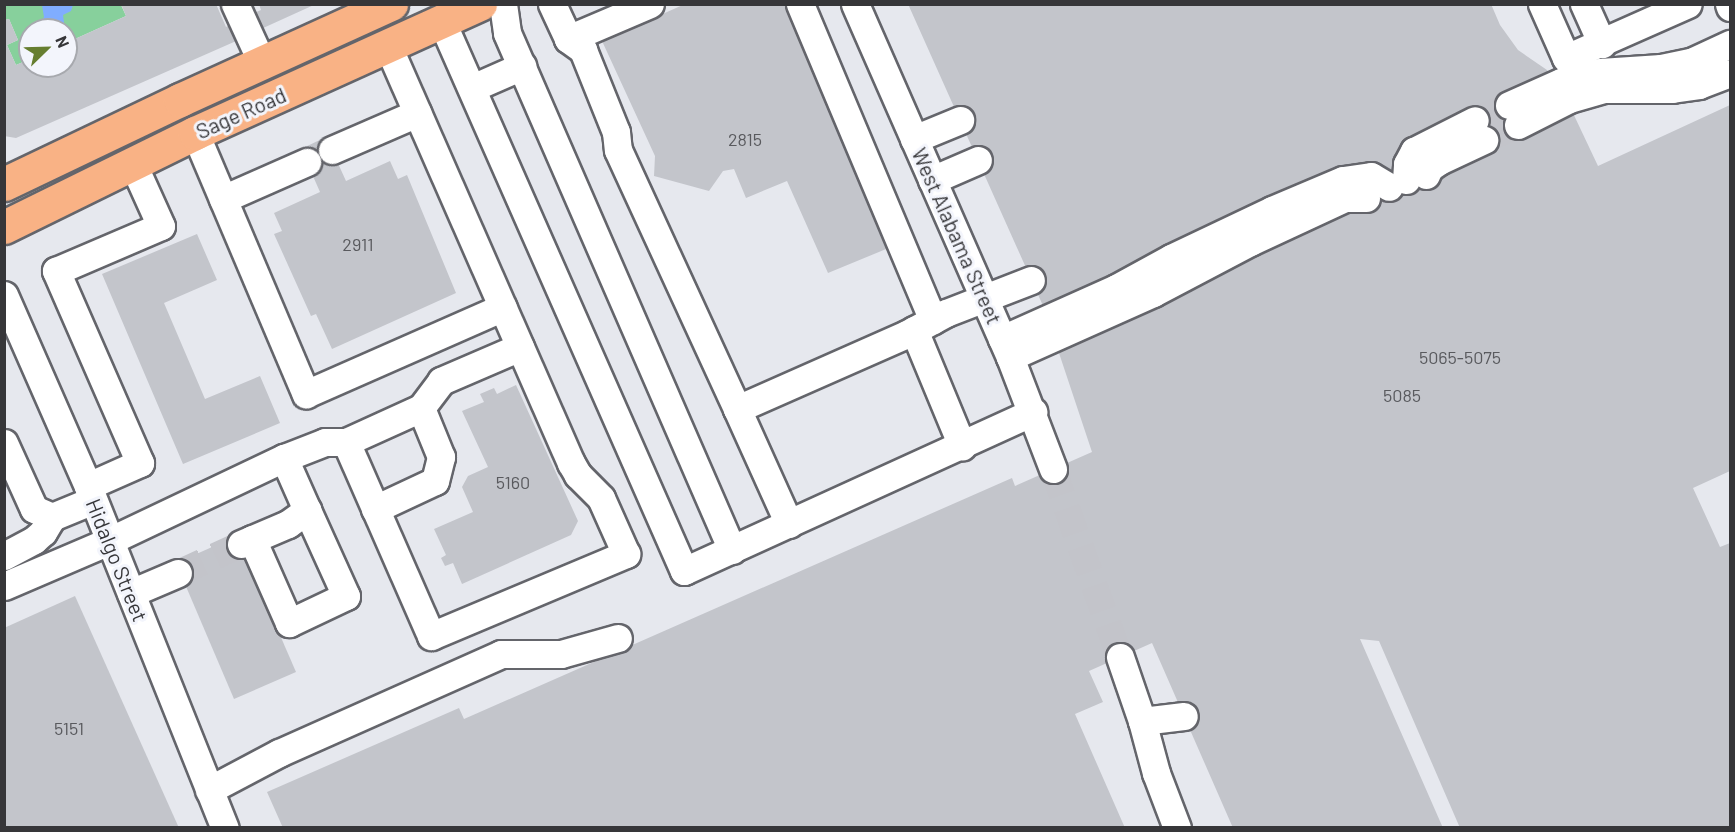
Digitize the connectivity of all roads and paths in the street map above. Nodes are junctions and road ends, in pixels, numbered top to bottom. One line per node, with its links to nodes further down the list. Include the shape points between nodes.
1 (235, 4): 18 (street)
2 (391, 4): 18 (main road, Sage Road)
3 (480, 4): 12 (main road, Sage Road)
4 (503, 4): 19 (street, via 507,33)
5 (552, 4): 14 (street)
6 (650, 4): 14 (street)
7 (800, 4): 41 (street)
8 (855, 4): 28 (street, West Alabama Street)
9 (1542, 4): 15 (street, via 1566,58)
10 (1584, 4): 15 (street)
11 (1688, 4): 15 (street)
12 (442, 22): 17 (main road, Sage Road); 22 (street)
13 (1731, 24): 20 (street, via 1695,52)
14 (568, 39): 45 (street, via 583,50 616,132 618,150)
15 (1602, 44)
16 (1731, 44): 20 (street, via 1693,61)
17 (388, 47): 24 (street); 27 (main road, Sage Road)
18 (262, 63): 23 (main road, Sage Road)
19 (522, 66): 22 (street); 58 (street)
20 (1661, 68): 21 (street, via 1600,72 1562,82 1514,115 1605,89 1672,89 1699,85)
21 (1731, 73)
22 (472, 88): 58 (street, via 684,571)
23 (180, 100): 27 (main road); 34 (main road, Sage Road)
24 (417, 113): 29 (street); 40 (street)
25 (960, 120): 28 (street)
26 (1479, 130): 43 (street, via 1414,151 1397,185 1371,176 1343,180 1171,258)
27 (195, 133): 32 (main road, Sage Road); 35 (street)
28 (914, 139): 33 (street, West Alabama Street)
29 (332, 150)
30 (978, 160): 33 (street)
31 (307, 162): 35 (street)
32 (133, 164): 36 (main road, Sage Road); 52 (street, via 161,226 56,271 140,463)
33 (932, 180): 39 (street, West Alabama Street)
34 (4, 184)
35 (223, 199): 40 (street, via 306,394)
36 (4, 227)
37 (1031, 279): 39 (street)
38 (4, 295): 52 (street, Hidalgo Street)
39 (983, 298): 41 (street); 43 (street, West Alabama Street)
40 (503, 307): 42 (street)
41 (924, 325): 45 (street); 49 (street)
42 (520, 346): 44 (street, via 441,381); 53 (street, via 578,475 602,498 626,554 431,636)
43 (1006, 348): 46 (street, West Alabama Street)
44 (421, 408): 47 (street); 53 (street, via 441,457 435,482)
45 (737, 409): 56 (street)
46 (1033, 412): 49 (street); 51 (street, West Alabama Street)
47 (346, 442): 50 (street, via 325,442); 53 (street)
48 (4, 443): 55 (street, via 34,509)
49 (962, 446): 56 (street)
50 (284, 458): 54 (street); 57 (street)
51 (1053, 469)
52 (91, 493): 55 (street); 57 (street, Hidalgo Street)
53 (375, 509)
54 (307, 510): 54 (street, via 288,524 247,542 289,623 346,596)
55 (52, 518): 59 (street, via 34,540)
56 (789, 524): 58 (street)
57 (109, 541): 61 (street); 62 (street, Hidalgo Street)
58 (732, 550)
59 (4, 555)
60 (178, 573): 62 (street)
61 (4, 586)
62 (130, 593): 67 (street, Hidalgo Street)
63 (618, 638): 67 (street, via 561,654 501,654 279,753)
64 (1120, 657): 66 (street)
65 (1184, 716): 66 (street)
66 (1142, 721): 69 (street)
67 (209, 790): 68 (street, Hidalgo Street)
68 (225, 828)
69 (1177, 828)

